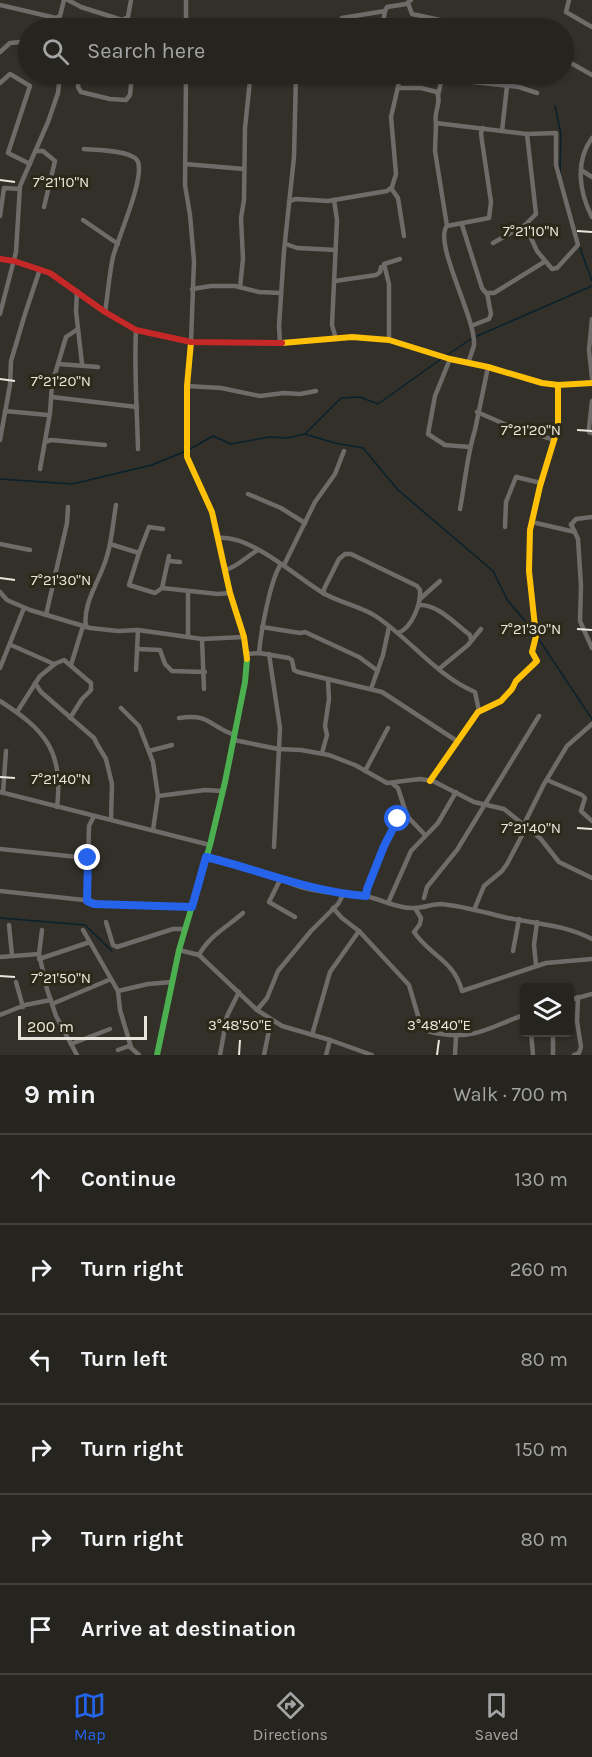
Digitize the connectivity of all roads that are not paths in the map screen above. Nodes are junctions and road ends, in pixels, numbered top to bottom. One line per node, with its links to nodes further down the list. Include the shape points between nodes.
1 (66, 0): 6 (street, via 58,18); 8 (street)
2 (131, 0): 9 (street)
3 (186, 0): 10 (street)
4 (569, 0): 14 (street, via 565,9 570,15)
5 (410, 2): 7 (street, via 387,7); 13 (street, via 412,14)
6 (0, 5)
7 (385, 11): 11 (street); 12 (street)
8 (116, 18)
9 (126, 18)
10 (186, 18)
11 (342, 18)
12 (384, 18)
13 (430, 18)
14 (592, 27)
15 (18, 42): 16 (street, via 10,43)
16 (0, 52)
17 (574, 65): 18 (street)
18 (592, 75)
19 (18, 79): 20 (street, via 10,74)
20 (0, 83)
21 (27, 84): 42 (street, via 30,86 8,153)
22 (59, 84): 41 (street)
23 (78, 84): 24 (street, via 81,92 118,100 126,100)
24 (131, 84)
25 (186, 84): 43 (street)
26 (250, 84): 44 (street)
27 (296, 84): 50 (street)
28 (399, 84): 32 (street)
29 (440, 84): 34 (street)
30 (489, 84): 31 (street)
31 (507, 86): 33 (street); 37 (street)
32 (398, 88): 34 (street, via 421,88); 47 (street, via 391,117 396,174)
33 (537, 93)
34 (438, 94): 35 (street)
35 (436, 123): 36 (street); 57 (street, via 435,151)
36 (483, 128): 37 (street); 55 (street, via 491,215)
37 (502, 131): 38 (street)
38 (526, 134): 56 (street, via 536,214); 66 (street, via 556,135 556,165 578,241 557,268)
39 (592, 138): 45 (street, via 584,150)
40 (84, 149): 60 (street, via 115,152 138,160 137,184)
41 (37, 151): 42 (street); 51 (street, via 56,161)
42 (30, 164): 48 (street)
43 (185, 164): 44 (street); 71 (street, via 194,261)
44 (244, 169): 70 (street)
45 (581, 170): 46 (street); 53 (street, via 583,194)
46 (592, 177)
47 (391, 188): 49 (street); 58 (street, via 398,198)
48 (20, 189): 52 (street, via 4,188); 65 (street)
49 (334, 200): 50 (street); 62 (street)
50 (289, 201): 61 (street)
51 (44, 207)
52 (0, 216)
53 (592, 217)
54 (83, 220): 60 (street)
55 (462, 225): 57 (street); 74 (street, via 482,288)
56 (525, 225): 59 (street); 66 (street)
57 (447, 226): 78 (street, via 445,248)
58 (404, 236)
59 (493, 243)
60 (118, 244): 75 (street)
61 (286, 244): 62 (street); 73 (street)
62 (336, 250): 69 (street)
63 (400, 259): 67 (street, via 384,262)
64 (0, 260): 65 (street)
65 (14, 261): 68 (street); 76 (street)
66 (544, 262): 74 (street)
67 (384, 267): 69 (street, via 376,275); 82 (street, via 389,284)
68 (40, 269): 72 (street); 98 (street, via 11,361)
69 (335, 281): 81 (street, via 332,325)
70 (240, 287): 71 (street); 73 (street)
71 (192, 289): 83 (street)
72 (77, 291): 75 (street); 79 (street)
73 (281, 293): 84 (street)
74 (488, 293): 78 (street, via 489,319)
75 (105, 312): 80 (street)
76 (0, 314)
77 (592, 319): 91 (street)
78 (471, 326): 86 (street, via 474,342)
79 (78, 329): 87 (street, via 66,337); 88 (street)
80 (136, 330): 83 (street); 97 (street)
81 (336, 339): 82 (street); 84 (street)
82 (389, 340): 85 (street)
83 (191, 342): 84 (street); 93 (street)
84 (280, 343)
85 (450, 359): 86 (street); 106 (street, via 435,396 428,434 444,445)
86 (468, 363): 90 (street)
87 (59, 364): 88 (street); 95 (street)
88 (82, 364): 89 (street)
89 (98, 367)
90 (488, 367): 92 (street); 99 (street)
91 (592, 380): 92 (street)
92 (558, 385): 103 (street)
93 (187, 386): 94 (street, via 260,396); 123 (street, via 187,457 208,500)
94 (316, 391)
95 (52, 397): 97 (street); 100 (street)
96 (592, 400): 101 (street)
97 (137, 407): 107 (street)
98 (5, 411): 100 (street); 102 (street)
99 (477, 412): 103 (street); 106 (street)
100 (48, 415): 104 (street)
101 (592, 433)
102 (0, 440)
103 (555, 440): 110 (street)
104 (45, 442): 105 (street); 109 (street)
105 (105, 445)
106 (470, 447): 114 (street)
107 (138, 449)
108 (344, 451): 117 (street)
109 (40, 469)
110 (541, 483): 116 (street); 119 (street, via 516,477 506,502)
111 (248, 494): 117 (street)
112 (116, 505): 125 (street)
113 (68, 507): 140 (street)
114 (460, 509)
115 (592, 517): 118 (street, via 576,519)
116 (533, 522): 121 (street); 170 (street, via 529,571 536,636 532,651 537,661 501,701)
117 (305, 524): 130 (street)
118 (571, 524): 121 (street); 122 (street)
119 (505, 527)
120 (163, 529): 128 (street, via 149,527)
121 (567, 529): 122 (street)
122 (575, 532): 152 (street, via 580,621)
123 (219, 538): 127 (street); 131 (street)
124 (0, 544): 126 (street)
125 (110, 544): 128 (street); 141 (street)
126 (30, 550)
127 (258, 550): 130 (street); 131 (street)
128 (139, 553): 133 (street, via 129,585 155,593)
129 (180, 562): 133 (street, via 169,559)
130 (282, 565): 135 (street); 142 (street, via 276,573)
131 (225, 570): 137 (street)
132 (440, 581): 138 (street)
133 (162, 588): 134 (street)
134 (188, 591): 137 (street); 147 (street)
135 (323, 591): 138 (street, via 339,559 347,554 417,586); 143 (street, via 374,615)
136 (0, 592): 139 (street)
137 (230, 593): 148 (street)
138 (420, 602): 146 (street, via 405,629); 150 (street, via 435,608 470,635)
139 (24, 608): 140 (street); 151 (street)
140 (46, 615): 141 (street)
141 (82, 626): 145 (street); 158 (street)
142 (262, 627): 154 (street); 162 (street, via 305,632 359,657)
143 (390, 629): 146 (street); 162 (street)
144 (481, 629): 150 (street)
145 (138, 630): 147 (street); 153 (street)
146 (398, 633): 160 (street)
147 (188, 636): 149 (street)
148 (244, 637): 149 (street); 155 (street)
149 (202, 639): 163 (street)
150 (471, 640): 160 (street)
151 (10, 645): 157 (street); 159 (street)
152 (592, 648)
153 (137, 649): 161 (street); 163 (street, via 160,650 172,671)
154 (259, 653): 155 (street); 156 (street)
155 (247, 654): 177 (street)
156 (269, 654): 164 (street, via 291,658 294,670); 180 (street)
157 (55, 664): 158 (street, via 63,660); 165 (street)
158 (71, 665): 173 (street, via 92,687)
159 (0, 668)
160 (439, 669): 170 (street, via 475,692)
161 (136, 670)
162 (378, 671): 167 (street)
163 (205, 672): 166 (street)
164 (328, 680): 167 (street); 183 (street, via 327,735)
165 (35, 683): 171 (street); 173 (street)
166 (204, 688)
167 (371, 689): 178 (street, via 391,697)
168 (0, 701): 171 (street)
169 (121, 708): 182 (street, via 139,726)
170 (479, 711): 178 (street)
171 (17, 712): 193 (street, via 38,730 54,756 58,770)
172 (539, 716): 192 (street)
173 (70, 718): 196 (street, via 94,738 106,759 113,796)
174 (179, 718): 177 (street, via 203,717)
175 (592, 724): 185 (street, via 567,746)
176 (388, 728): 184 (street)
177 (234, 737): 180 (street); 188 (street)
178 (457, 741): 186 (street)
179 (172, 745): 182 (street)
180 (280, 749): 183 (street); 202 (street)
181 (6, 751): 190 (street)
182 (149, 751): 191 (street)
183 (322, 753): 184 (street)
184 (365, 771): 187 (street)
185 (546, 780): 197 (street, via 582,795 585,798 581,812); 198 (street)
186 (430, 781): 187 (street); 189 (street)
187 (393, 783): 194 (street)
188 (222, 791): 191 (street); 201 (street)
189 (456, 792): 192 (street); 200 (street, via 438,823)
190 (1, 793): 193 (street)
191 (158, 796): 199 (street)
192 (485, 804): 198 (street, via 504,809); 211 (street, via 452,857 427,887)
193 (57, 807): 195 (street)
194 (405, 812): 200 (street); 210 (street, via 384,846)
195 (94, 816): 196 (street); 205 (street, via 89,826)
196 (111, 820): 199 (street)
197 (592, 821)
198 (525, 825): 207 (street, via 559,862); 217 (street, via 507,864 484,886)
199 (153, 830): 201 (street)
200 (425, 835): 213 (street, via 411,850)
201 (210, 845): 204 (street)
202 (274, 847)
203 (0, 849): 205 (street)
204 (206, 857): 206 (street); 214 (street)
205 (88, 858): 212 (street)
206 (281, 878): 209 (street); 219 (street, via 269,902)
207 (592, 878)
208 (0, 891): 212 (street)
209 (343, 895): 210 (street); 215 (street)
210 (366, 896): 213 (street)
211 (424, 898)
212 (87, 901): 214 (street)
213 (388, 903): 216 (street)
214 (192, 907): 224 (street)
215 (333, 908): 227 (street); 249 (street, via 278,971 267,998)
216 (415, 908): 217 (street, via 440,904); 238 (street, via 421,918 414,932 452,967 462,991)
217 (474, 910): 220 (street)
218 (243, 913): 233 (street, via 209,939)
219 (295, 917)
220 (519, 919): 222 (street); 231 (street)
221 (106, 922): 224 (street, via 117,947 173,929)
222 (537, 922): 228 (street); 238 (street)
223 (9, 925): 232 (street)
224 (186, 929): 230 (street)
225 (42, 930): 235 (street)
226 (83, 930): 229 (street)
227 (359, 931): 254 (street, via 330,972); 255 (street, via 410,985 423,1029)
228 (592, 939)
229 (90, 942): 235 (street); 239 (street)
230 (179, 950): 233 (street); 241 (street)
231 (513, 951)
232 (12, 955): 234 (street); 235 (street)
233 (199, 956): 243 (street)
234 (0, 957)
235 (39, 957): 247 (street)
236 (592, 958): 237 (street); 238 (street)
237 (592, 964)
238 (536, 965)
239 (111, 979): 242 (street); 247 (street)
240 (16, 982): 248 (street)
241 (172, 982): 242 (street); 264 (street)
242 (118, 991): 260 (street)
243 (240, 992): 249 (street); 265 (street, via 227,1016)
244 (592, 994): 245 (street)
245 (578, 997): 246 (street); 272 (street, via 581,1047)
246 (574, 998)
247 (51, 1002): 248 (street); 259 (street)
248 (23, 1007): 250 (street)
249 (257, 1010): 252 (street)
250 (0, 1015)
251 (520, 1018): 255 (street, via 469,1036)
252 (271, 1021): 254 (street); 266 (street)
253 (110, 1029): 259 (street)
254 (312, 1035): 258 (street)
255 (456, 1036): 269 (street)
256 (531, 1037): 270 (street)
257 (553, 1037): 271 (street)
258 (330, 1040): 267 (street); 268 (street)
259 (71, 1044): 262 (street)
260 (131, 1047): 261 (street); 263 (street)
261 (118, 1050)
262 (77, 1055)
263 (139, 1055)
264 (157, 1055)
265 (220, 1055)
266 (264, 1055)
267 (326, 1055)
268 (372, 1055)
269 (454, 1055)
270 (533, 1055)
271 (553, 1055)
272 (574, 1055)

